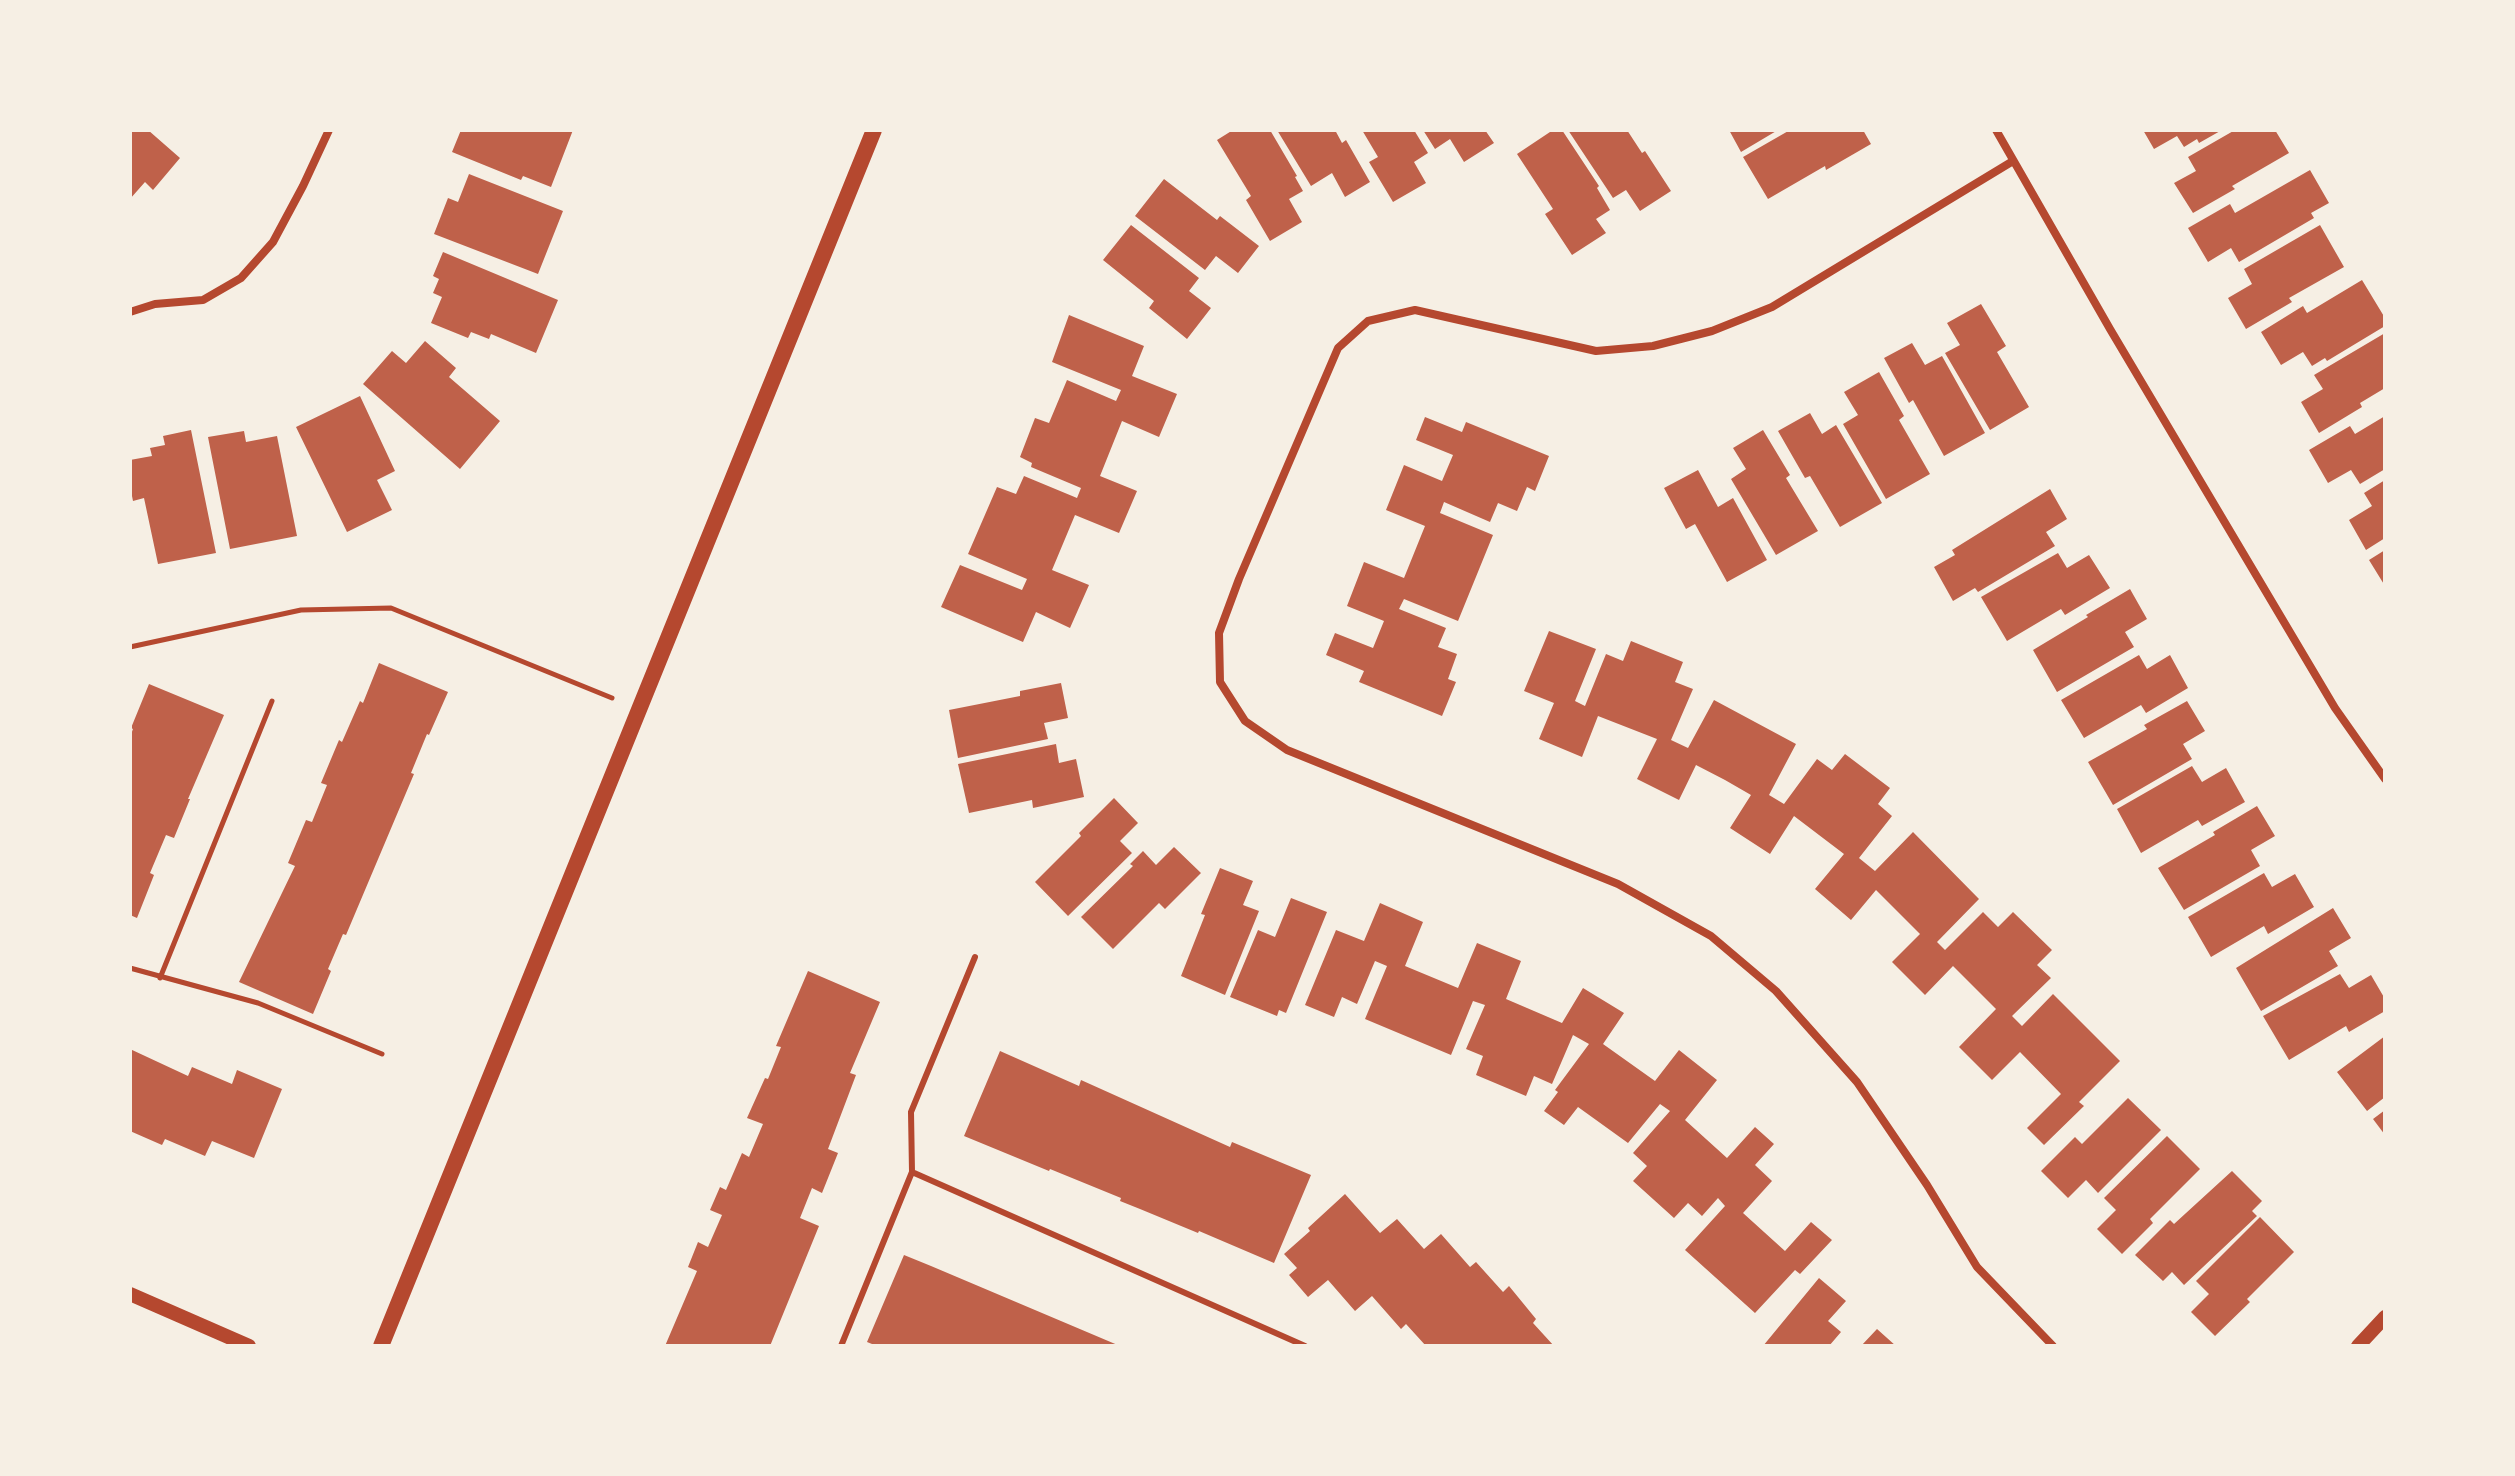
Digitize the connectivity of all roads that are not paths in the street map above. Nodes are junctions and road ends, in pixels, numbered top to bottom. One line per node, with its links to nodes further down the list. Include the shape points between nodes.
1 (329, 130): 5 (street, via 273,242 241,278 203,300)
2 (874, 130): 12 (main road)
3 (1996, 130): 4 (street)
4 (2013, 161): 6 (street, via 2335,708); 15 (street, via 1772,307 1712,331 1653,346 1596,351 1415,310 1368,321 1338,348 1239,579 1219,633 1220,682 1245,721 1287,750 1618,884 1711,936 1776,991 1857,1082 1977,1267)
5 (130, 312)
6 (2385, 779)
7 (975, 957): 8 (lane, via 911,1112)
8 (912, 1172): 13 (lane); 14 (lane)
9 (130, 1294): 11 (street)
10 (2385, 1317): 16 (street)
11 (249, 1346)
12 (381, 1346)
13 (841, 1346)
14 (1305, 1346)
15 (2053, 1346)
16 (2358, 1346)

